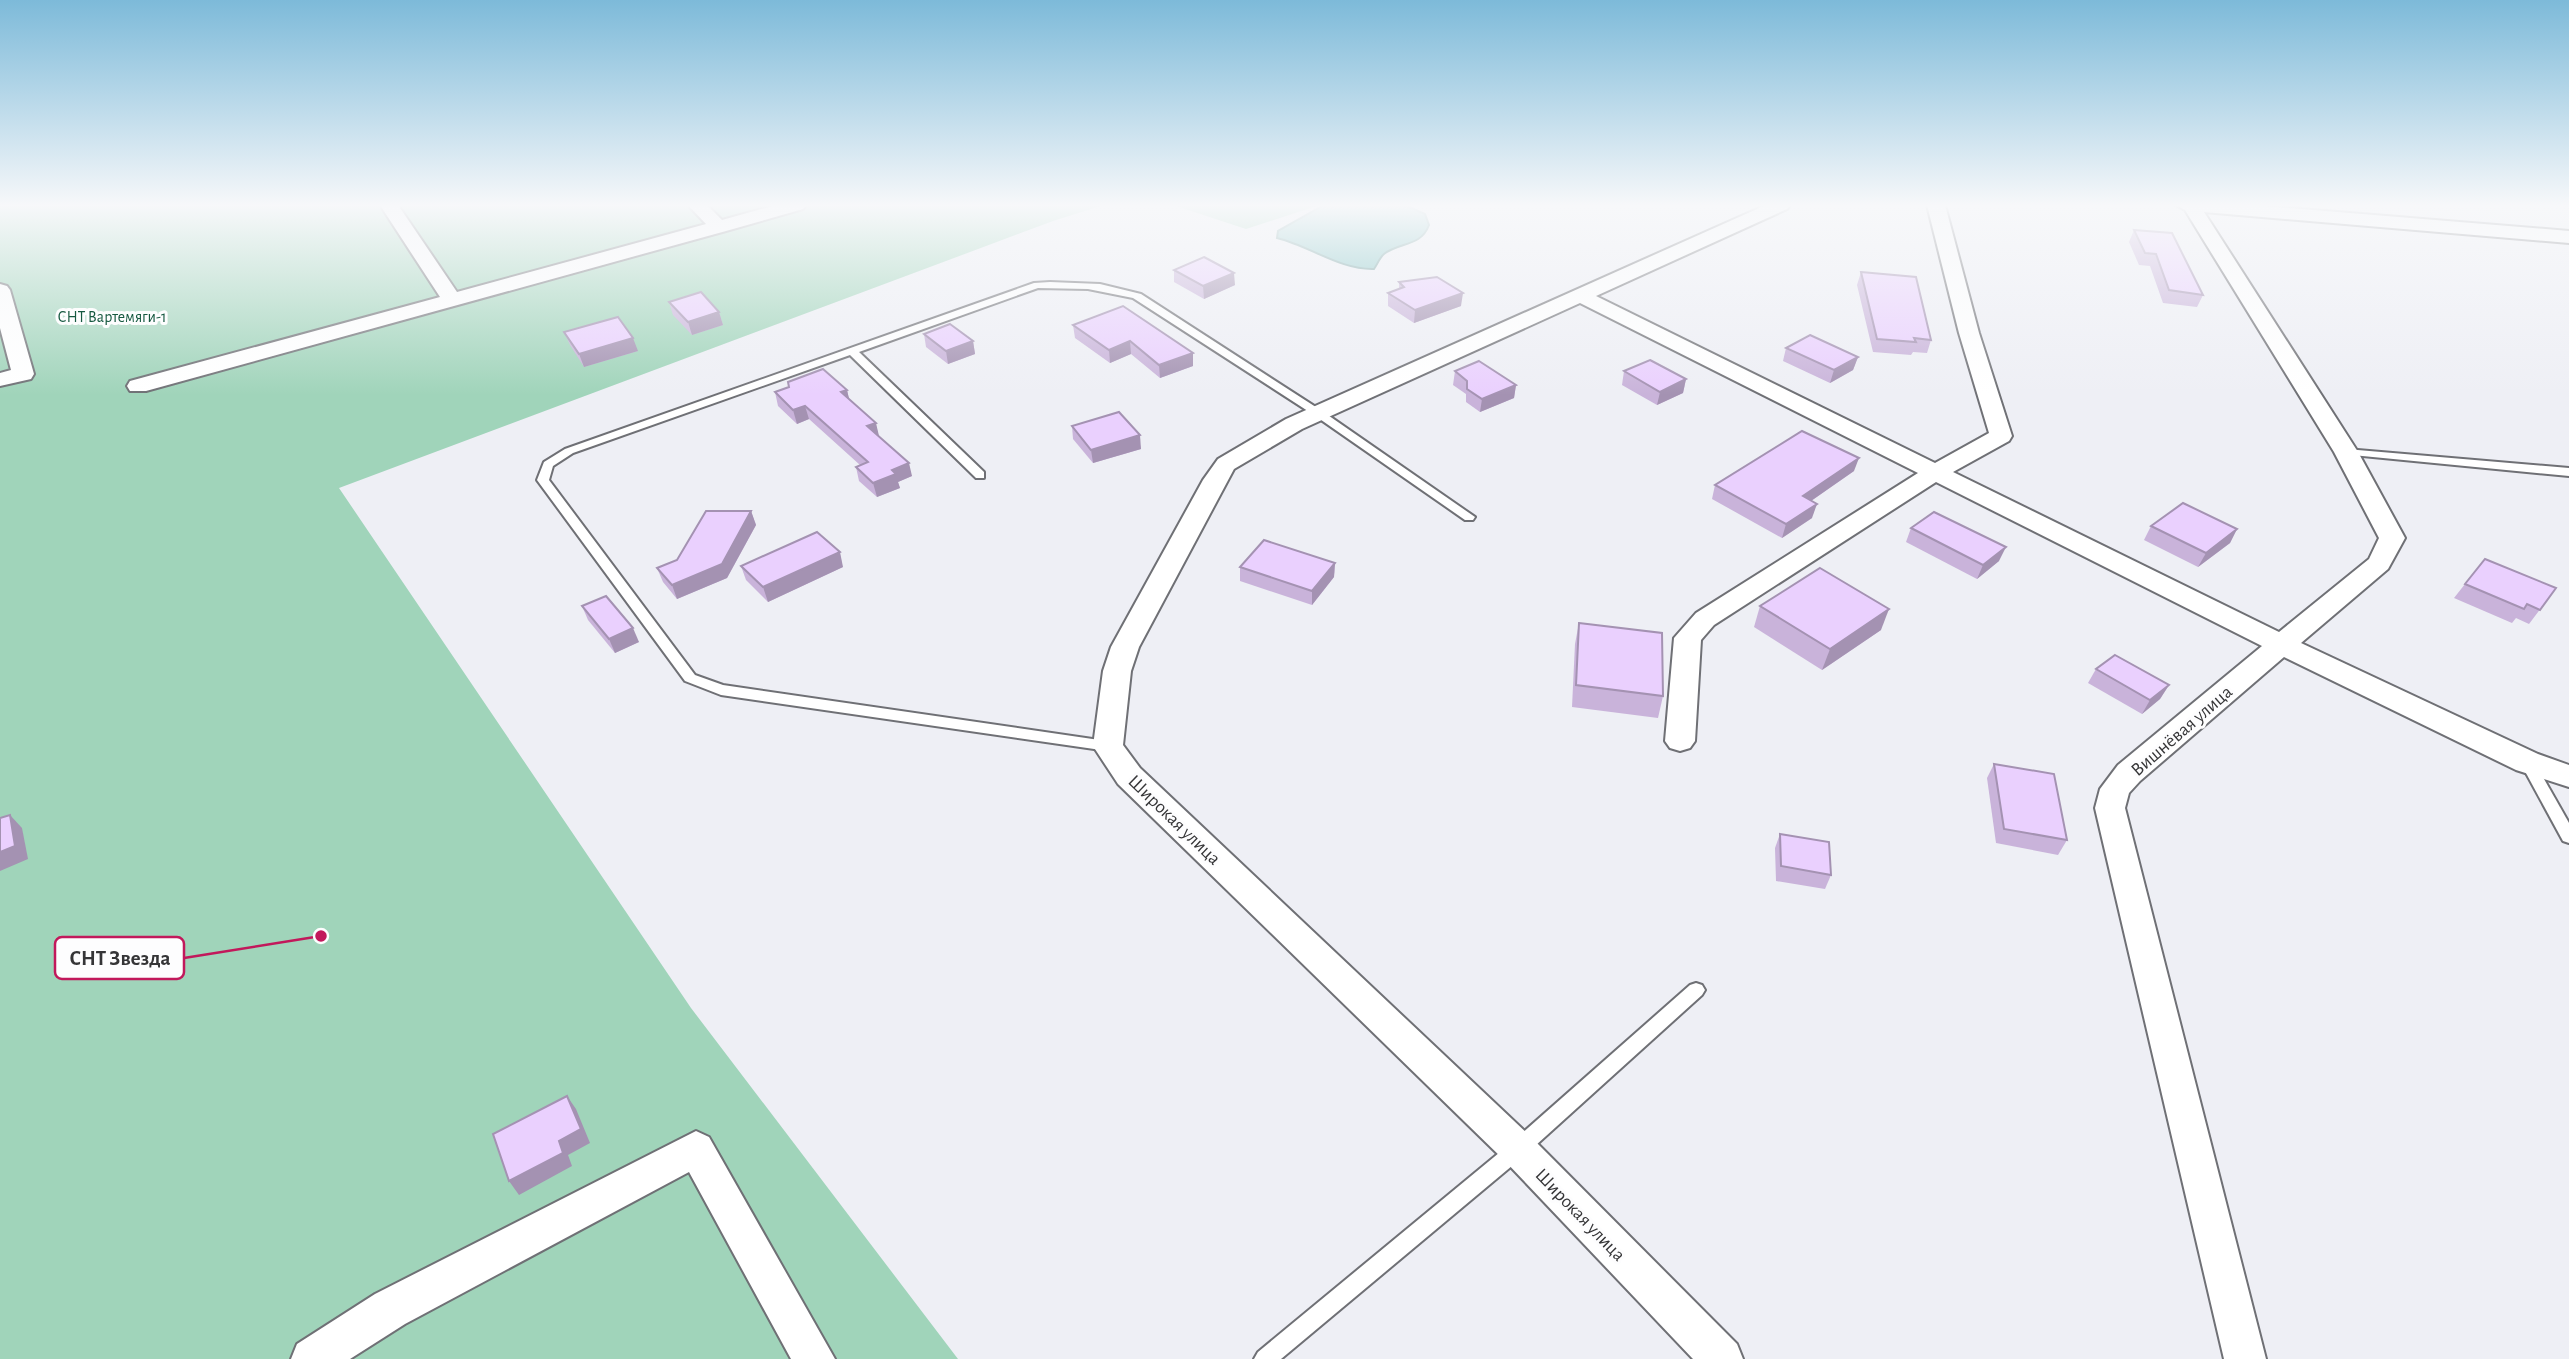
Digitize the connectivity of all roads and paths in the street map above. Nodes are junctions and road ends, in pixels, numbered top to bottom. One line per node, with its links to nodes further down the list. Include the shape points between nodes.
1 (431, 268): 8 (street)
2 (566, 268): 8 (street)
3 (1639, 268): 7 (street)
4 (1952, 268): 14 (street, via 2001,436)
5 (2231, 268): 13 (street, Вишнёвая улица)
6 (0, 290): 10 (street, via 23,374)
7 (1579, 295): 12 (street); 14 (street)
8 (452, 300): 11 (street)
9 (852, 351): 12 (lane, via 1037,285 1119,290 1137,296); 16 (lane); 20 (lane, via 569,451 548,464 543,480 690,678 721,691)
10 (0, 380)
11 (138, 386)
12 (1318, 413): 17 (lane); 20 (street, via 1226,464 1215,480 1125,647 1117,671)
13 (2346, 452): 15 (lane); 18 (street, Вишнёвая улица, via 2392,538 2379,563)
14 (1937, 471): 18 (street); 19 (street, via 1705,619 1688,638)
15 (2569, 472)
16 (980, 475)
17 (1469, 517)
18 (2280, 645): 21 (street); 30 (street, Вишнёвая улица, via 2129,774 2115,789 2110,808)
19 (1680, 740)
20 (1108, 746): 25 (street, Широкая улица, via 1129,776)
21 (2527, 762): 22 (street); 23 (lane)
22 (2569, 776)
23 (2569, 837)
24 (1696, 990): 25 (lane)
25 (1518, 1149): 28 (lane); 29 (street, Широкая улица)
26 (312, 1359): 27 (street, via 390,1309 696,1149)
27 (814, 1359)
28 (1265, 1359)
29 (1723, 1359)
30 (2245, 1359)

